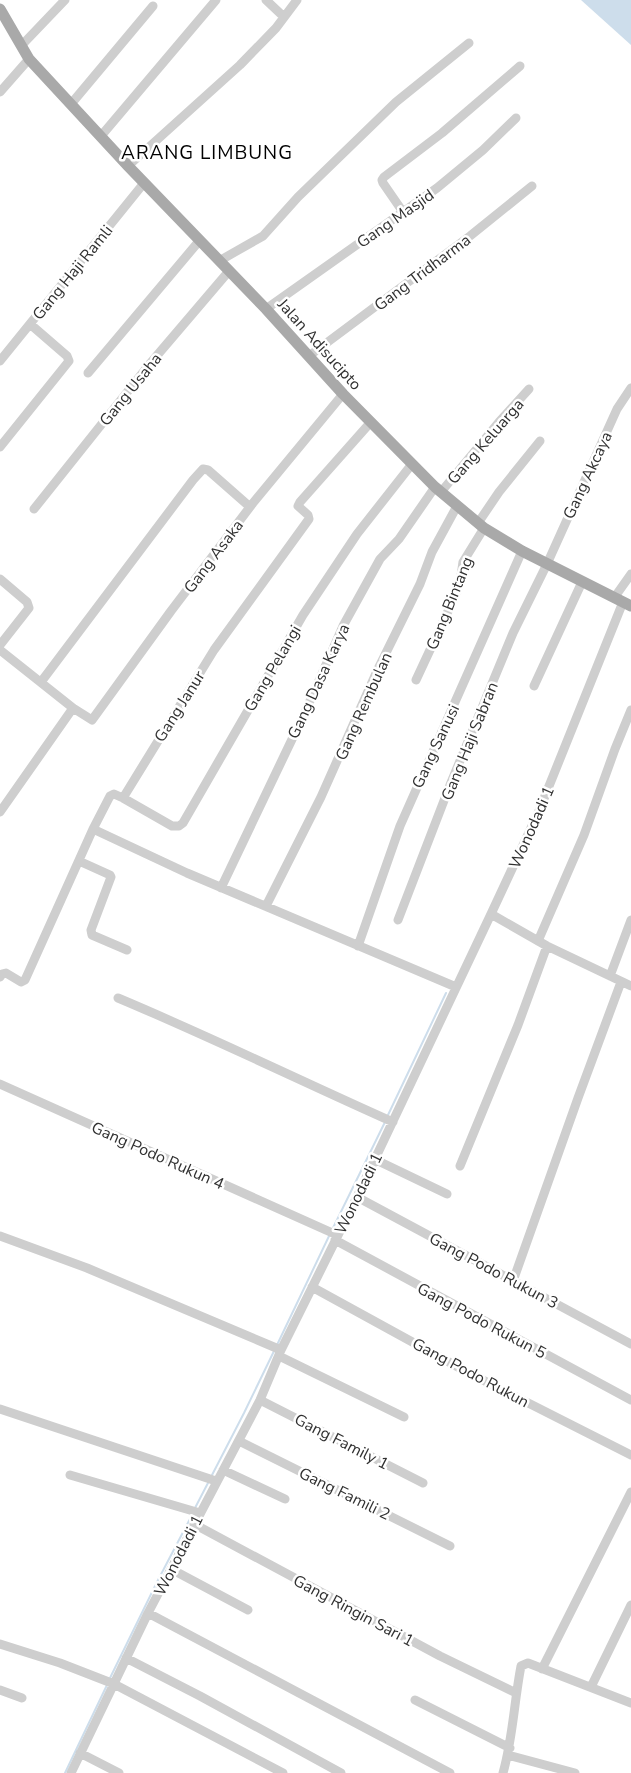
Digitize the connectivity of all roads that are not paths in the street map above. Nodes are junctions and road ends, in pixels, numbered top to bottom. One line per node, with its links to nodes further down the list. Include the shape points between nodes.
1 (65, 0): 9 (street)
2 (216, 0): 14 (street)
3 (266, 0): 7 (street)
4 (297, 0): 7 (street)
5 (153, 6): 12 (street)
6 (0, 9): 9 (main road, Jalan Adisucipto)
7 (284, 17): 15 (street, via 240,64)
8 (469, 43): 20 (street, via 396,102 298,197 263,236)
9 (25, 52): 11 (street); 12 (main road, Jalan Adisucipto)
10 (520, 66): 18 (street, via 442,133 384,177 383,183)
11 (0, 92)
12 (71, 104): 14 (main road, Jalan Adisucipto)
13 (516, 118): 18 (street, Gang Masjid, via 466,165)
14 (101, 136): 15 (main road, Jalan Adisucipto)
15 (128, 166): 16 (main road, Jalan Adisucipto)
16 (144, 183): 19 (main road, Jalan Adisucipto); 23 (street, Gang Haji Ramli)
17 (532, 186): 24 (street, Gang Tridharma)
18 (403, 212): 22 (street, Gang Masjid)
19 (200, 240): 20 (main road, Jalan Adisucipto); 26 (street)
20 (220, 261): 21 (main road, Jalan Adisucipto)
21 (229, 271): 22 (main road, Jalan Adisucipto); 37 (street, Gang Usaha, via 148,366)
22 (266, 309): 24 (main road, Jalan Adisucipto)
23 (30, 324): 25 (street, Gang Haji Ramli); 32 (street, via 69,361)
24 (309, 356): 29 (main road, Jalan Adisucipto)
25 (0, 361)
26 (88, 373)
27 (631, 388): 40 (street, Gang Akcaya, via 618,409)
28 (529, 389): 34 (street, Gang Keluarga)
29 (343, 394): 30 (main road, Jalan Adisucipto); 36 (street, Gang Asaka)
30 (370, 422): 33 (main road, Jalan Adisucipto); 53 (street, Gang Janur, via 300,502 298,506 309,519 214,650)
31 (540, 440): 38 (street, Gang Bintang, via 499,492)
32 (0, 447)
33 (412, 464): 34 (main road, Jalan Adisucipto); 53 (street, Gang Pelangi, via 357,534 303,615 182,823 172,826)
34 (438, 489): 35 (main road, Jalan Adisucipto); 57 (street, Gang Dasa Karya, via 380,559 343,626)
35 (457, 506): 38 (main road, Jalan Adisucipto); 58 (street, Gang Rembulan, via 432,552 322,797)
36 (250, 507): 48 (street, via 208,470 205,468 200,472); 50 (street, Gang Asaka, via 93,719 90,721)
37 (34, 510)
38 (481, 525): 39 (main road, Jalan Adisucipto); 47 (street, Gang Bintang, via 463,562 457,592)
39 (522, 551): 40 (main road, Jalan Adisucipto); 63 (street, Gang Sanusi, via 403,818)
40 (547, 564): 43 (main road, Jalan Adisucipto); 60 (street, Gang Haji Sabran, via 513,633)
41 (631, 574): 44 (street, Wonodadi 1)
42 (0, 580): 45 (street, via 27,602 29,608)
43 (582, 582): 44 (main road, Jalan Adisucipto); 49 (street)
44 (623, 602): 59 (street, Wonodadi 1, via 539,811)
45 (0, 645)
46 (0, 650): 48 (street)
47 (416, 680)
48 (41, 682): 50 (street)
49 (534, 686)
50 (73, 708): 52 (street)
51 (631, 710): 62 (street, via 584,835)
52 (4, 798): 54 (street)
53 (123, 798): 55 (street, via 112,794)
54 (0, 812)
55 (93, 829): 56 (street); 57 (street)
56 (79, 861): 65 (street, via 112,877 91,930 92,935); 67 (street, via 25,980 21,982 6,973)
57 (221, 888): 58 (street)
58 (266, 906): 63 (street)
59 (492, 914): 62 (street); 70 (street, Wonodadi 1)
60 (398, 920)
61 (631, 920): 66 (street)
62 (538, 941): 64 (street)
63 (358, 946): 70 (street)
64 (547, 946): 66 (street); 75 (street)
65 (127, 950)
66 (610, 976): 68 (street)
67 (0, 977)
68 (621, 982): 69 (street); 80 (street)
69 (631, 986)
70 (456, 987): 73 (street, Wonodadi 1)
71 (118, 998): 73 (street)
72 (0, 1084): 79 (street, Gang Podo Rukun 4)
73 (393, 1122): 74 (street, Wonodadi 1)
74 (374, 1159): 76 (street); 77 (street, Wonodadi 1)
75 (460, 1166)
76 (447, 1194)
77 (357, 1197): 79 (street, Wonodadi 1); 80 (street, Gang Podo Rukun 3)
78 (0, 1236): 83 (street, via 87,1268 261,1341)
79 (336, 1237): 81 (street, Wonodadi 1); 85 (street, Gang Podo Rukun 5)
80 (513, 1281): 82 (street, Gang Podo Rukun 3)
81 (312, 1287): 83 (street, Wonodadi 1); 89 (street, Gang Podo Rukun, via 467,1372)
82 (631, 1344)
83 (280, 1352): 84 (street, Wonodadi 1); 87 (street)
84 (260, 1400): 88 (street, Wonodadi 1); 93 (street, Gang Family 1)
85 (631, 1400)
86 (0, 1409): 92 (street)
87 (404, 1418)
88 (239, 1441): 90 (street, Wonodadi 1); 98 (street, Gang Famili 2)
89 (631, 1455)
90 (223, 1470): 92 (street, Wonodadi 1); 95 (street)
91 (70, 1475): 96 (street)
92 (216, 1481): 96 (street, Wonodadi 1)
93 (423, 1483)
94 (631, 1492): 105 (street)
95 (285, 1499)
96 (196, 1512): 97 (street, Wonodadi 1)
97 (194, 1524): 99 (street, Wonodadi 1); 109 (street, Gang Ringin Sari 1)
98 (450, 1546)
99 (171, 1569): 101 (street); 102 (street, Wonodadi 1)
100 (631, 1605): 107 (street)
101 (248, 1610)
102 (148, 1613): 104 (street, Wonodadi 1); 119 (street)
103 (0, 1644): 106 (street)
104 (126, 1658): 106 (street, Wonodadi 1); 118 (street)
105 (542, 1669): 107 (street); 109 (street, via 528,1663 522,1665)
106 (114, 1683): 114 (street, Wonodadi 1); 117 (street)
107 (591, 1688): 112 (street)
108 (0, 1690): 110 (street)
109 (516, 1693): 113 (street)
110 (22, 1698)
111 (415, 1700): 113 (street)
112 (631, 1703)
113 (507, 1749): 120 (street); 121 (street)
114 (80, 1753): 115 (street, Wonodadi 1); 116 (street)
115 (71, 1773)
116 (119, 1773)
117 (283, 1773)
118 (341, 1773)
119 (450, 1773)
120 (503, 1773)
121 (575, 1773)

